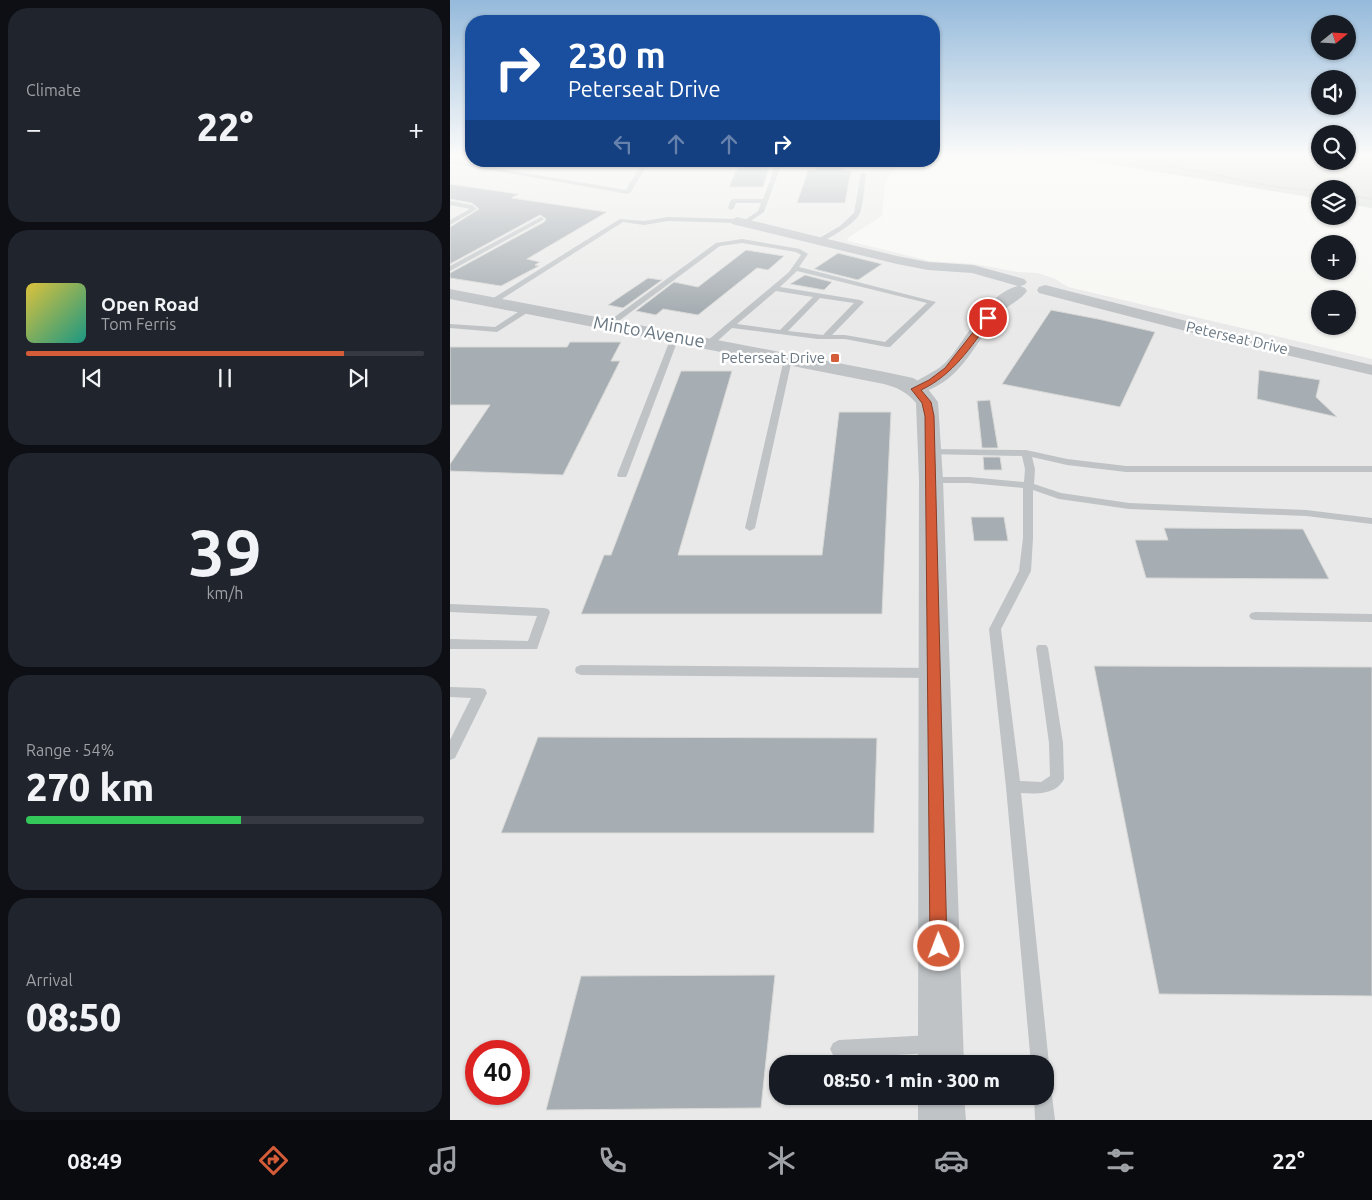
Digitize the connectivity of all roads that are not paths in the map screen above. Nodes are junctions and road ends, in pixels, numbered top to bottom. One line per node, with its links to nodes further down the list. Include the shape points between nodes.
1 (472, 207): 6 (lane, via 474,209)
2 (762, 207): 5 (lane, via 759,214)
3 (858, 207): 7 (lane, via 857,214 842,227)
4 (540, 218): 9 (lane)
5 (741, 222): 7 (street); 14 (lane, via 668,219 644,223 622,220)
6 (450, 223)
7 (818, 241): 10 (street, via 928,266 981,270)
8 (794, 268): 11 (lane); 16 (lane, via 805,254 798,250 742,241 718,244); 21 (lane, via 932,302 887,345 845,336)
9 (450, 269)
10 (1019, 287): 24 (street, Peterseat Drive, via 1034,294 1045,290); 25 (street, via 999,304 948,370)
11 (774, 288): 13 (lane); 18 (lane)
12 (450, 294): 14 (street, Minto Avenue)
13 (819, 295): 19 (lane); 21 (lane, via 860,302)
14 (491, 302): 15 (street, Minto Avenue)
15 (529, 310): 16 (street, Minto Avenue); 17 (lane, via 496,330)
16 (608, 324): 20 (street, Minto Avenue)
17 (450, 326)
18 (731, 326): 19 (lane); 22 (lane)
19 (781, 333): 21 (lane)
20 (675, 337): 22 (street, Minto Avenue); 29 (lane)
21 (825, 337)
22 (710, 343): 23 (street, Minto Avenue)
23 (788, 359): 25 (street, Minto Avenue, via 885,378); 32 (lane)
24 (1372, 370)
25 (916, 389): 27 (street, via 927,402)
26 (1026, 452): 27 (lane); 28 (lane, via 1067,462 1126,469); 30 (lane, via 1030,469)
27 (931, 466): 30 (lane, via 968,480); 39 (street)
28 (1372, 470)
29 (622, 476)
30 (1028, 485): 31 (lane, via 1059,496 1129,506 1306,514); 42 (lane, via 1025,571 995,629)
31 (1372, 522)
32 (750, 528)
33 (450, 608): 36 (lane, via 544,612 532,646)
34 (1255, 616): 35 (lane)
35 (1372, 618)
36 (450, 644)
37 (1042, 648): 42 (lane, via 1056,743 1057,779 1043,788)
38 (581, 670): 39 (lane)
39 (934, 672): 44 (street)
40 (450, 692): 41 (lane, via 480,693)
41 (450, 754)
42 (1013, 787): 45 (lane)
43 (839, 1049): 44 (lane)
44 (940, 1054)
45 (1039, 1055)
46 (942, 1105): 48 (street)
47 (1044, 1105): 49 (lane)
48 (942, 1120)
49 (1045, 1120)

